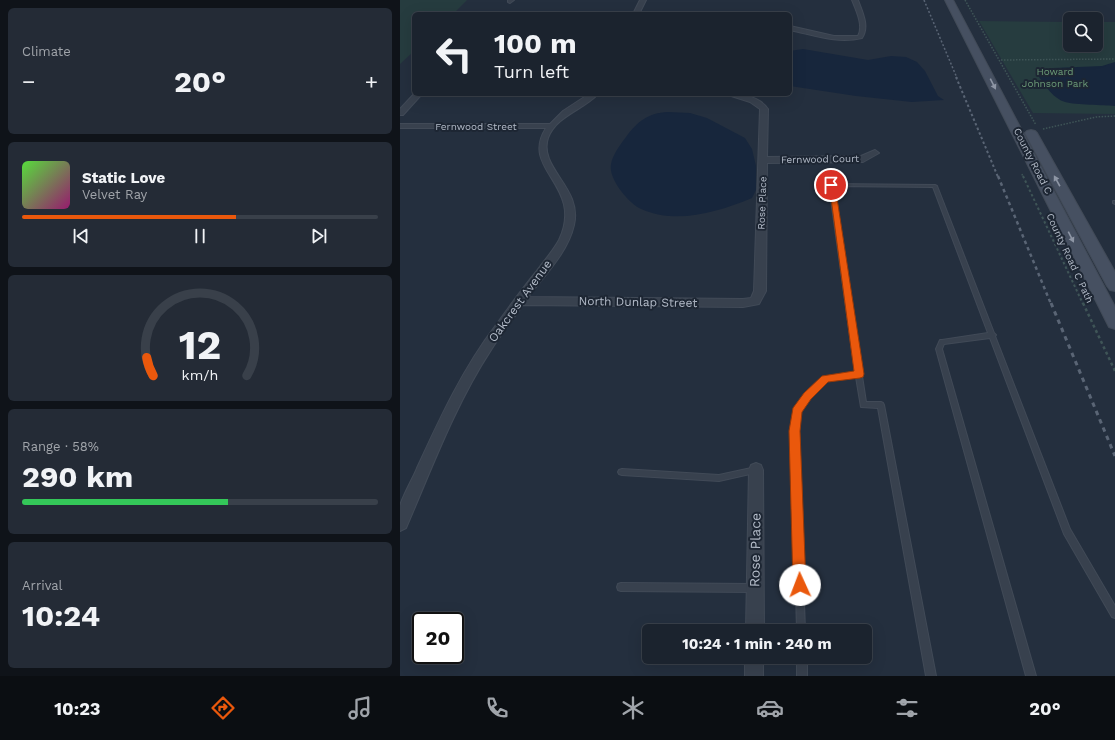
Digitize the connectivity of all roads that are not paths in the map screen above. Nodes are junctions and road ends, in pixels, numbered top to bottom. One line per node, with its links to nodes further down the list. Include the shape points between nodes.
1 (643, 0): 5 (street)
2 (855, 0): 6 (street, via 862,20 862,35 851,39 836,38)
3 (949, 0): 18 (main road, County Road C, one-way to 18)
4 (957, 0): 15 (main road, County Road C, one-way to 4)
5 (637, 12)
6 (792, 28)
7 (416, 96): 10 (street)
8 (591, 96): 12 (street, Oakcrest Avenue)
9 (738, 96): 14 (street, Rose Place, via 751,99 764,109)
10 (400, 113)
11 (400, 126): 12 (street, Fernwood Street)
12 (551, 126): 16 (street, Oakcrest Avenue, via 543,141 543,156 568,199 570,221 561,246)
13 (875, 154): 14 (street, Fernwood Court, via 862,159)
14 (764, 160): 17 (street, Rose Place, via 760,291)
15 (1115, 286)
16 (520, 301): 17 (street, North Dunlap Street); 23 (street, Oakcrest Avenue, via 466,381)
17 (755, 301)
18 (1113, 317)
19 (992, 335): 20 (lane, via 935,186 831,185); 26 (lane, via 1067,531); 34 (lane, via 942,342 939,349)
20 (860, 374): 28 (lane, via 825,379 807,396 797,412 794,431); 33 (lane, via 863,405 881,405)
21 (756, 470): 22 (lane, via 719,478); 25 (street, Rose Place)
22 (622, 472)
23 (400, 524)
24 (621, 587): 25 (lane)
25 (755, 588): 27 (street, Rose Place)
26 (1115, 614)
27 (755, 624)
28 (801, 624)
29 (754, 664): 31 (street)
30 (802, 664): 32 (lane)
31 (754, 676)
32 (802, 676)
33 (931, 676)
34 (1031, 676)

